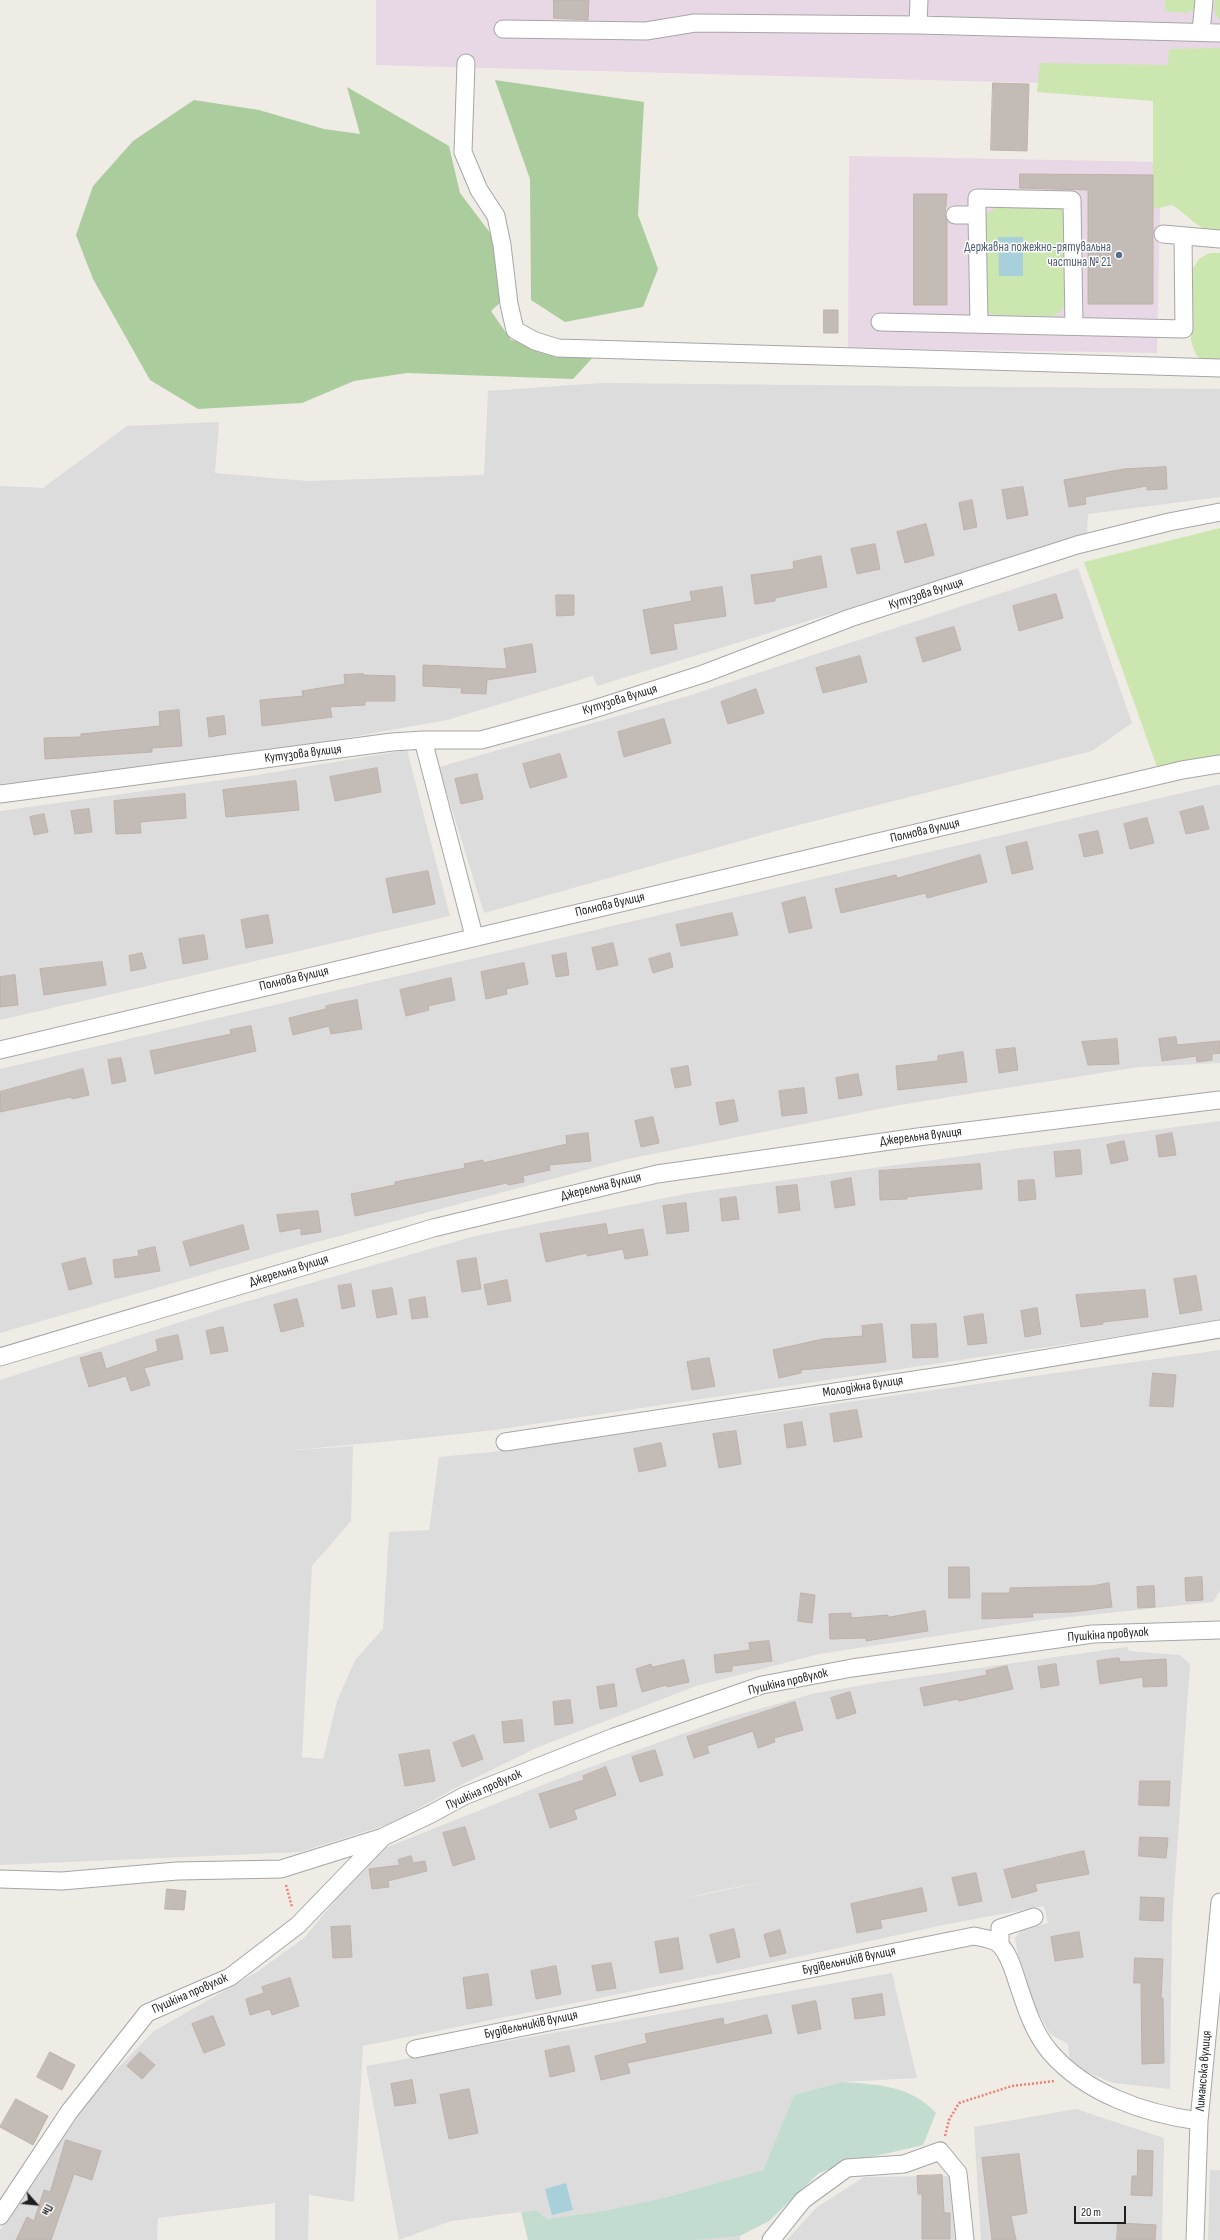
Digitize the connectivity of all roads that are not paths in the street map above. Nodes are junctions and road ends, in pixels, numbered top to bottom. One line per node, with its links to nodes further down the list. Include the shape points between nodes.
1 (919, 0): 3 (street)
2 (1204, 0): 5 (street)
3 (918, 25): 4 (street, via 695,23 646,31); 5 (street)
4 (503, 30)
5 (1201, 32): 6 (street)
6 (1220, 33)
7 (466, 63): 16 (street, via 463,152 479,190 496,216 515,330 535,341 558,348)
8 (955, 215): 9 (street)
9 (977, 215): 14 (street); 15 (street, via 977,198 1072,200)
10 (1163, 234): 11 (street)
11 (1183, 236): 12 (street); 15 (street, via 1184,329)
12 (1220, 238)
13 (880, 322): 14 (street)
14 (980, 324): 15 (street)
15 (1074, 326)
16 (1220, 368)
17 (1220, 512): 18 (street, Кутузова вулиця, via 1077,545 850,618 703,674 591,710 482,740)
18 (423, 740): 20 (street, Кутузова вулиця); 21 (street)
19 (1220, 764): 21 (street, Полнова вулиця, via 1182,770)
20 (0, 794)
21 (474, 936): 22 (street, Полнова вулиця)
22 (0, 1050)
23 (1220, 1100): 25 (street, Джерельна вулиця, via 918,1137 657,1174 433,1228)
24 (1220, 1329): 26 (street, Молодіжна вулиця, via 954,1374)
25 (0, 1357)
26 (505, 1442)
27 (1220, 1630): 28 (street, Пушкіна провулок, via 1093,1634 852,1668 762,1685 464,1796)
28 (382, 1837): 29 (street, Пушкіна провулок, via 281,1869 177,1871 62,1881); 35 (street, Пушкіна провулок, via 298,1925 230,1977 147,2013 70,2112)
29 (0, 1879)
30 (1220, 1902): 34 (street, Лиманська вулиця)
31 (1034, 1917): 32 (street, via 1000,1928)
32 (1000, 1944): 33 (street, Будівельників вулиця, via 974,1936 959,1938); 34 (street, via 1008,1957 1031,2022 1050,2052 1078,2079 1134,2106)
33 (416, 2049)
34 (1199, 2121): 38 (street, Лиманська вулиця)
35 (0, 2216)
36 (771, 2240): 37 (street, via 803,2200 847,2168 904,2164 940,2151 958,2173)
37 (964, 2240)
38 (1195, 2240)

